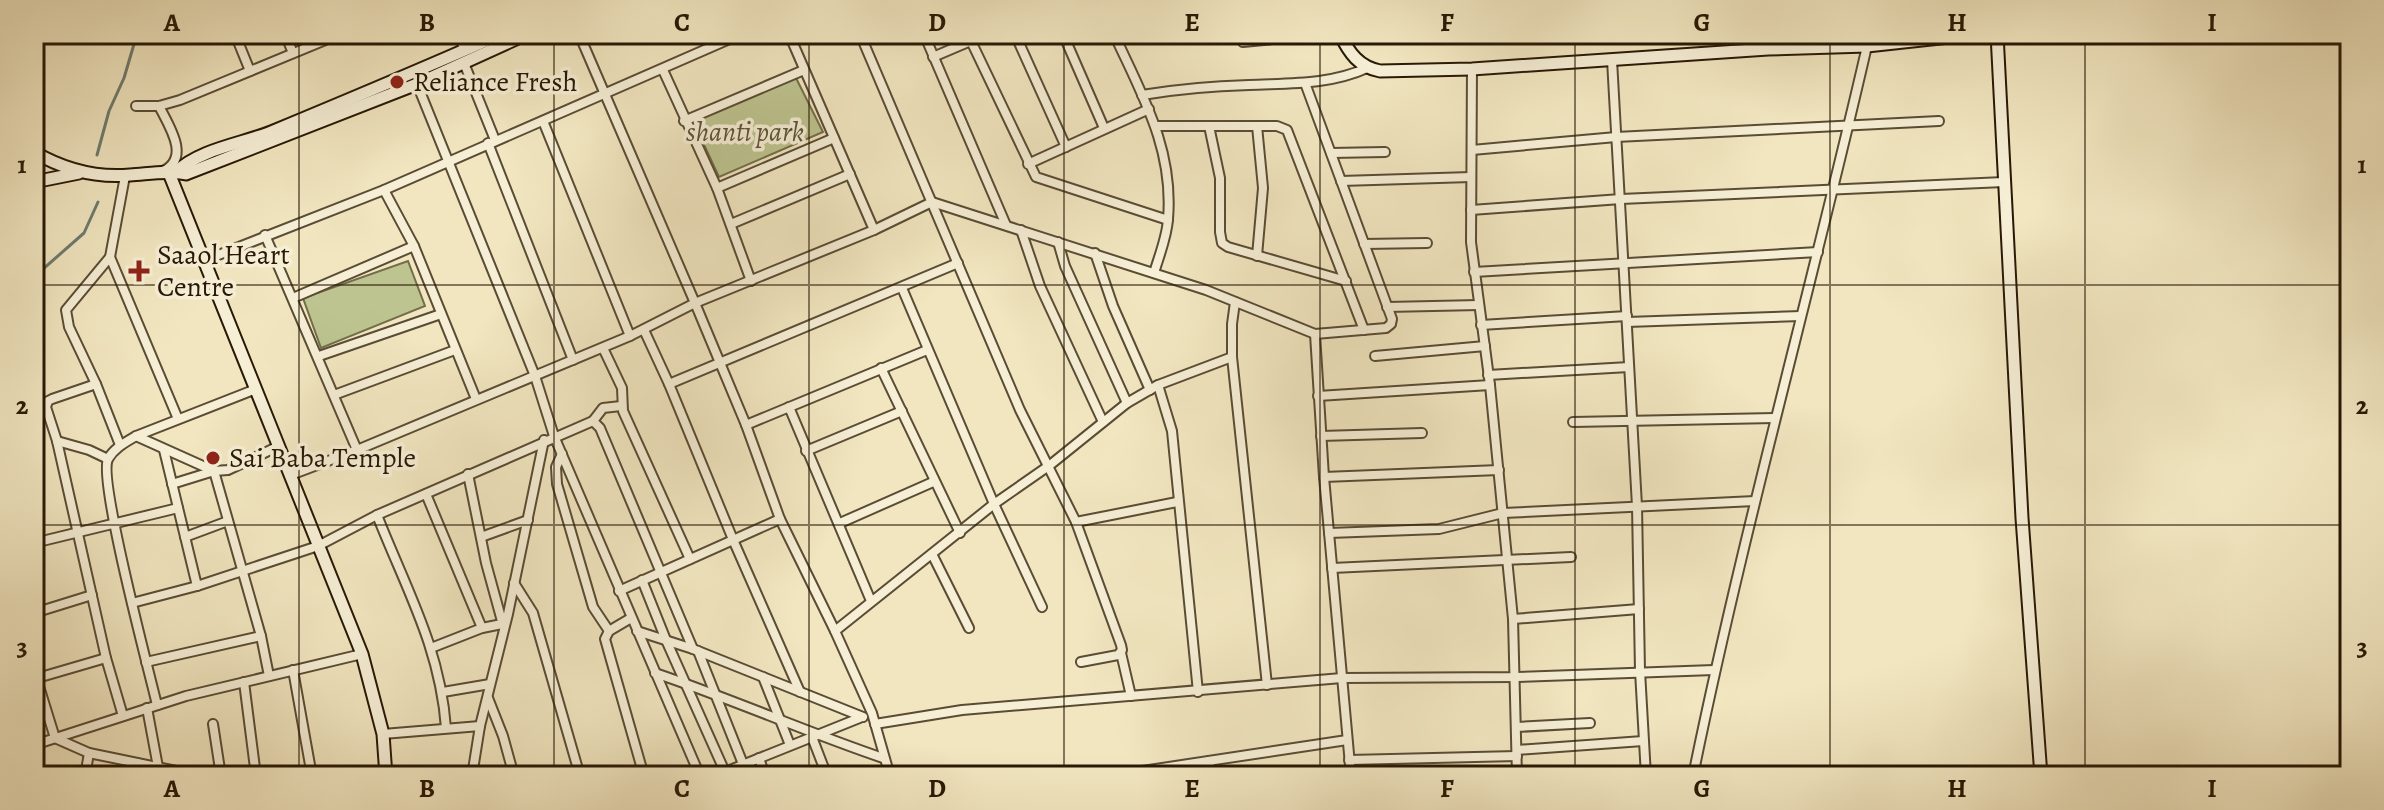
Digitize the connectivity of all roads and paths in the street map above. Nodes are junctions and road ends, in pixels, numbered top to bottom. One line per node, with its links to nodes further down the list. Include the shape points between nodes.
1 (235, 34): 34 (street)
2 (285, 34): 26 (street)
3 (340, 34): 21 (street)
4 (458, 34): 27 (street)
5 (501, 34): 27 (street)
6 (527, 34): 27 (street)
7 (579, 34): 37 (street)
8 (741, 34): 32 (street)
9 (789, 34): 33 (street)
10 (860, 34): 72 (street)
11 (924, 34): 28 (street)
12 (987, 34): 22 (street)
13 (1015, 34): 53 (street)
14 (1063, 34): 49 (street)
15 (1114, 34): 38 (street)
16 (1324, 34): 23 (street)
17 (1340, 34): 30 (street)
18 (1776, 34): 25 (street)
19 (1977, 34): 24 (street)
20 (1997, 34): 67 (street)
21 (328, 36): 26 (street)
22 (971, 41): 28 (street); 59 (street)
23 (1243, 42)
24 (1867, 46): 25 (street); 48 (street)
25 (1768, 49): 29 (street)
26 (293, 53): 34 (street)
27 (464, 56): 36 (street); 52 (street); 61 (street)
28 (933, 57): 76 (street)
29 (1612, 60): 31 (street); 50 (street)
30 (1367, 68): 31 (street); 35 (street)
31 (1472, 69): 54 (street)
32 (663, 70): 37 (street); 43 (street)
33 (804, 70): 43 (street); 51 (street)
34 (250, 71): 40 (street)
35 (1305, 83): 38 (street); 57 (street)
36 (417, 84): 58 (street); 61 (street, via 199,170)
37 (605, 93): 42 (street); 98 (street)
38 (1142, 95): 41 (street)
39 (136, 106): 40 (street)
40 (159, 106): 61 (street, via 177,155)
41 (1149, 109): 45 (street); 49 (street)
42 (543, 121): 52 (street); 108 (street)
43 (684, 121): 68 (street)
44 (1939, 121): 48 (street)
45 (1157, 126): 46 (street); 74 (street, via 1168,174)
46 (1209, 126): 47 (street); 86 (street, via 1220,178 1220,238 1228,247)
47 (1257, 126): 86 (street, via 1263,188); 94 (street, via 1287,130)
48 (1848, 127): 50 (street); 69 (street)
49 (1104, 128): 53 (street)
50 (1616, 137): 54 (street); 71 (street)
51 (834, 138): 62 (street); 68 (street)
52 (492, 141): 58 (street); 116 (street)
53 (1066, 147): 59 (street)
54 (1472, 150): 64 (street)
55 (34, 152): 60 (street)
56 (1385, 152): 57 (street)
57 (1331, 153): 65 (street)
58 (446, 161): 70 (street); 120 (street)
59 (1028, 164): 74 (street, via 1041,181)
60 (80, 172): 63 (street); 66 (street)
61 (168, 173): 63 (street); 88 (street)
62 (850, 174): 75 (street); 77 (street)
63 (125, 176): 87 (street)
64 (1471, 177): 65 (street); 73 (street)
65 (1341, 181): 82 (street)
66 (34, 182)
67 (2004, 182): 69 (street); 286 (street)
68 (717, 188): 75 (street)
69 (1834, 188): 71 (street); 84 (street)
70 (384, 190): 79 (street); 83 (street)
71 (1621, 199): 73 (street); 89 (street)
72 (932, 202): 76 (street); 77 (street); 90 (street)
73 (1471, 210): 91 (street)
74 (1168, 220): 92 (street)
75 (731, 224): 93 (street)
76 (1006, 225): 78 (street)
77 (874, 230): 93 (street)
78 (1021, 230): 80 (street); 137 (street, via 1040,286)
79 (265, 235): 88 (street); 96 (street)
80 (1058, 242): 85 (street); 129 (street)
81 (1427, 243): 82 (street)
82 (1364, 244): 100 (street)
83 (414, 246): 96 (street); 101 (street)
84 (1818, 252): 89 (street); 102 (street)
85 (1095, 253): 92 (street); 124 (street, via 1113,306)
86 (1257, 256): 94 (street)
87 (110, 257): 122 (street, via 70,303 66,317); 134 (street)
88 (203, 261): 125 (street)
89 (1625, 261): 91 (street); 103 (street)
90 (958, 263): 95 (street); 153 (street, via 1020,410)
91 (1474, 272): 99 (street)
92 (1154, 273): 97 (street)
93 (751, 281): 98 (street)
94 (1346, 281): 106 (street)
95 (902, 288): 112 (street); 117 (street)
96 (293, 298): 113 (street)
97 (1235, 302): 107 (street); 115 (street)
98 (695, 303): 105 (street); 117 (street)
99 (1479, 305): 100 (street); 104 (street)
100 (1387, 307): 106 (street, via 1389,327)
101 (441, 314): 111 (street); 113 (street)
102 (1801, 316): 103 (street); 133 (street)
103 (1627, 319): 104 (street); 118 (street)
104 (1481, 325): 109 (street)
105 (644, 330): 108 (street); 123 (street)
106 (1364, 330): 107 (street)
107 (1315, 334): 127 (street)
108 (630, 336): 110 (street)
109 (1485, 346): 114 (street); 121 (street)
110 (603, 348): 116 (street); 130 (street, via 622,388)
111 (455, 350): 126 (street); 128 (street)
112 (927, 350): 119 (street); 164 (street)
113 (319, 356): 126 (street)
114 (1375, 356)
115 (1232, 357): 124 (street); 229 (street)
116 (573, 360): 120 (street)
117 (719, 362): 123 (street); 139 (street)
118 (1629, 367): 121 (street); 135 (street)
119 (881, 368): 131 (street); 132 (street)
120 (535, 376): 128 (street); 142 (street)
121 (1489, 380): 127 (street); 154 (street)
122 (96, 384): 145 (street, via 48,401); 146 (street)
123 (669, 384): 180 (street)
124 (1154, 387): 129 (street); 163 (street, via 1172,431)
125 (256, 389): 134 (street); 147 (street)
126 (334, 395): 149 (street)
127 (1318, 396): 143 (street)
128 (476, 399): 149 (street)
129 (1127, 403): 137 (street)
130 (621, 406): 136 (street, via 603,408); 185 (street)
131 (789, 407): 139 (street); 150 (street)
132 (902, 411): 150 (street); 159 (street)
133 (1775, 418): 135 (street); 162 (street)
134 (178, 419): 141 (street)
135 (1632, 420): 138 (street); 165 (street)
136 (593, 421): 142 (street); 189 (street)
137 (1103, 422): 153 (street)
138 (1573, 422)
139 (746, 425): 169 (street)
140 (1422, 433): 143 (street)
141 (136, 436): 146 (street); 148 (street)
142 (554, 436): 144 (street); 151 (street)
143 (1321, 436): 158 (street)
144 (544, 440): 156 (street); 170 (street)
145 (57, 441): 152 (street); 175 (street)
146 (120, 445): 152 (street)
147 (279, 446): 155 (street, via 228,470); 157 (street)
148 (164, 450): 155 (street); 160 (street)
149 (357, 450): 157 (street)
150 (806, 451): 173 (street)
151 (562, 454): 193 (street); 205 (street, via 557,484 593,607)
152 (108, 459): 174 (street)
153 (1050, 465): 164 (street); 172 (street)
154 (1499, 470): 158 (street); 167 (street)
155 (214, 471): 160 (street); 171 (street)
156 (468, 474): 161 (street); 179 (street)
157 (291, 475): 182 (street)
158 (1324, 477): 177 (street)
159 (933, 482): 173 (street); 176 (street)
160 (172, 484): 166 (street)
161 (426, 494): 168 (street); 203 (street)
162 (1755, 501): 165 (street); 218 (street)
163 (1177, 502): 172 (street); 232 (street)
164 (994, 504): 176 (street); 197 (street)
165 (1637, 506): 167 (street); 198 (street)
166 (178, 508): 174 (street); 178 (street)
167 (1503, 513): 177 (street, via 1439,529); 186 (street)
168 (377, 515): 182 (street); 210 (street)
169 (780, 519): 180 (street); 207 (street)
170 (528, 520): 179 (street); 191 (street)
171 (228, 521): 178 (street); 188 (street)
172 (1076, 522): 212 (street)
173 (840, 523): 195 (street)
174 (115, 524): 175 (street); 196 (street)
175 (78, 532): 181 (street); 194 (street)
176 (960, 533): 183 (street)
177 (1329, 533): 187 (street)
178 (185, 537): 192 (street)
179 (481, 537): 202 (street)
180 (734, 542): 185 (street); 231 (street)
181 (34, 543)
182 (318, 546): 188 (street); 213 (street)
183 (932, 554): 195 (street); 204 (street)
184 (1571, 557): 186 (street)
185 (690, 559): 189 (street)
186 (1507, 559): 187 (street); 201 (street)
187 (1332, 568): 225 (street)
188 (242, 571): 192 (street); 208 (street)
189 (660, 573): 190 (street); 211 (street)
190 (642, 580): 193 (street); 209 (street)
191 (514, 583): 202 (street); 273 (street, via 533,613)
192 (197, 586): 196 (street)
193 (619, 591): 200 (street)
194 (92, 595): 199 (street); 214 (street)
195 (871, 601): 207 (street)
196 (132, 603): 215 (street)
197 (1042, 607)
198 (1639, 609): 201 (street); 219 (street)
199 (34, 613)
200 (631, 618): 205 (street); 206 (street)
201 (1513, 619): 224 (street)
202 (503, 627): 203 (street); 228 (street)
203 (482, 628): 210 (street)
204 (969, 628)
205 (609, 631): 274 (street, via 606,645)
206 (637, 631): 209 (street); 220 (street)
207 (835, 631): 238 (street)
208 (261, 636): 215 (street); 222 (street)
209 (666, 640): 211 (street); 227 (street)
210 (431, 648): 230 (street)
211 (695, 650): 223 (street); 233 (street)
212 (1121, 653): 216 (street); 234 (street)
213 (362, 654): 217 (street); 247 (street)
214 (106, 658): 221 (street); 239 (street)
215 (146, 662): 236 (street)
216 (1081, 662)
217 (293, 670): 222 (street); 269 (street)
218 (1714, 670): 219 (street); 285 (street)
219 (1640, 671): 224 (street); 251 (street)
220 (655, 673): 227 (street); 275 (street)
221 (35, 676): 249 (street)
222 (269, 676): 226 (street)
223 (763, 677): 231 (street); 240 (street)
224 (1516, 677): 225 (street); 245 (street)
225 (1342, 678): 229 (street); 250 (street)
226 (244, 682): 236 (street); 268 (street)
227 (686, 683): 233 (street); 263 (street)
228 (490, 684): 230 (street); 235 (street)
229 (1267, 685): 232 (street)
230 (443, 692): 246 (street)
231 (800, 692): 238 (street)
232 (1198, 692): 234 (street)
233 (713, 693): 240 (street); 261 (street)
234 (1131, 696): 243 (street, via 962,710)
235 (487, 697): 244 (street); 272 (street)
236 (157, 705): 237 (street)
237 (147, 708): 239 (street); 262 (street)
238 (868, 715): 243 (street); 248 (street)
239 (123, 716): 249 (street)
240 (780, 720): 248 (street); 252 (street)
241 (1590, 723): 245 (street)
242 (213, 724): 267 (street)
243 (875, 724): 257 (street)
244 (480, 726): 246 (street); 271 (street)
245 (1517, 727): 255 (street)
246 (446, 728): 247 (street)
247 (383, 734): 270 (street)
248 (814, 736): 252 (street); 257 (street); 278 (street)
249 (55, 738): 253 (street); 254 (street)
250 (1347, 740): 258 (street); 259 (street)
251 (1643, 741): 255 (street); 284 (street)
252 (790, 745): 256 (street)
253 (34, 746)
254 (89, 753): 260 (street); 264 (street)
255 (1517, 753): 258 (street); 283 (street)
256 (759, 758): 261 (street); 277 (street)
257 (883, 758): 279 (street)
258 (1349, 760): 282 (street)
259 (1209, 761): 280 (street); 281 (street)
260 (137, 763): 262 (street); 265 (street)
261 (743, 764): 263 (street)
262 (158, 767): 266 (street)
263 (725, 772): 276 (street)
264 (85, 776)
265 (136, 776)
266 (201, 776)
267 (221, 776)
268 (256, 776)
269 (312, 776)
270 (386, 776)
271 (472, 776)
272 (514, 776)
273 (580, 776)
274 (644, 776)
275 (700, 776)
276 (715, 776)
277 (765, 776)
278 (827, 776)
279 (890, 776)
280 (1109, 776)
281 (1211, 776)
282 (1351, 776)
283 (1517, 776)
284 (1646, 776)
285 (1693, 776)
286 (2041, 776)

